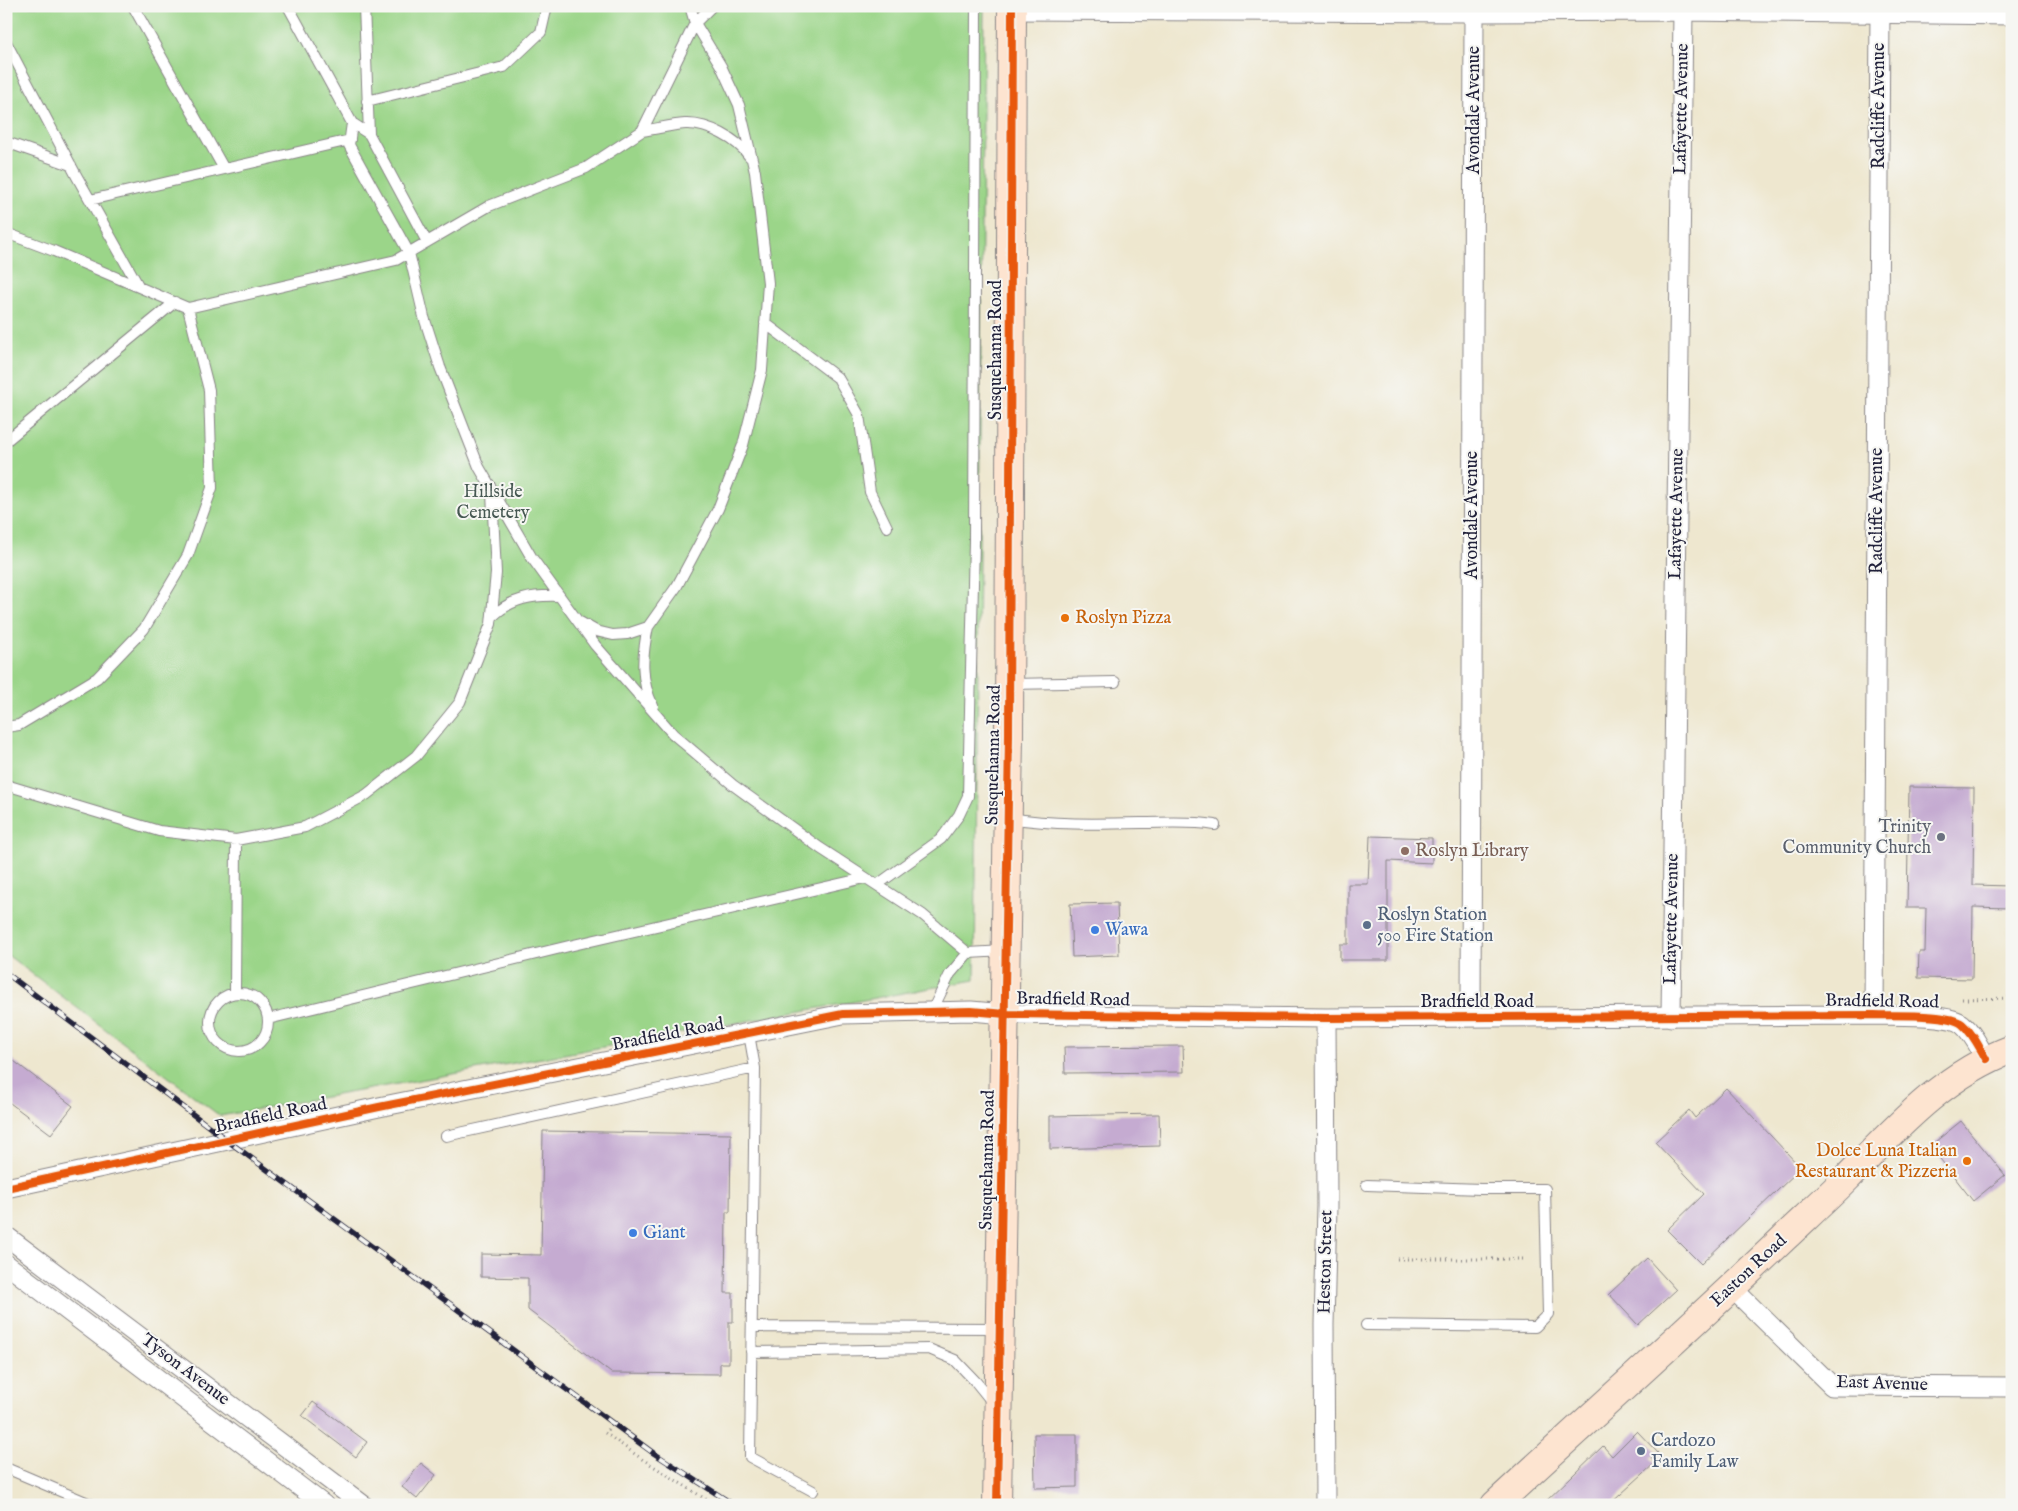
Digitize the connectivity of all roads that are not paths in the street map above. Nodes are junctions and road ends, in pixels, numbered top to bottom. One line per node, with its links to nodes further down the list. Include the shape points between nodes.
1 (133, 6): 23 (lane)
2 (288, 6): 16 (lane)
3 (364, 6): 15 (lane)
4 (547, 6): 15 (lane, via 541,32 504,68)
5 (690, 6): 13 (lane)
6 (712, 6): 13 (lane)
7 (976, 6): 48 (lane, via 974,541 968,796 941,839)
8 (1012, 8): 11 (street); 40 (main road, Susquehanna Road)
9 (1880, 10): 10 (street); 12 (street); 54 (street, Radcliffe Avenue)
10 (1683, 11): 11 (street); 56 (street, Lafayette Avenue)
11 (1474, 12): 55 (street, Avondale Avenue)
12 (2012, 15)
13 (695, 23): 17 (lane); 21 (lane, via 721,66 739,105)
14 (6, 42): 22 (lane)
15 (367, 101): 18 (lane)
16 (352, 123): 18 (lane); 19 (lane)
17 (642, 131): 21 (lane, via 686,124 705,128 726,136); 26 (lane, via 586,168 489,206)
18 (369, 134): 26 (lane)
19 (350, 140): 23 (lane); 27 (lane, via 349,145)
20 (6, 142): 22 (lane)
21 (752, 160): 31 (lane, via 768,283)
22 (71, 165): 24 (lane)
23 (224, 169): 24 (lane)
24 (90, 200): 28 (lane)
25 (6, 233): 28 (lane)
26 (427, 242): 27 (lane)
27 (409, 253): 30 (lane, via 396,260); 33 (lane, via 440,367 479,467)
28 (139, 287): 29 (lane)
29 (175, 302): 30 (lane); 32 (lane)
30 (188, 308): 42 (lane, via 209,390 212,488 188,556 144,629 97,678 19,725)
31 (765, 323): 34 (lane, via 838,378 859,415 870,492); 38 (lane, via 762,370 744,444 718,510 677,586)
32 (6, 441)
33 (492, 490): 35 (lane, via 532,558); 36 (lane, via 496,573)
34 (887, 527)
35 (559, 596): 36 (lane, via 517,600 501,608); 37 (lane)
36 (492, 618): 46 (lane, via 460,702 416,756 366,794 305,827)
37 (576, 619): 38 (lane, via 596,631 613,635); 41 (lane)
38 (648, 627): 41 (lane, via 643,671 648,696)
39 (1115, 682): 40 (lane)
40 (1010, 684): 44 (main road, Susquehanna Road)
41 (657, 716): 47 (lane, via 673,734 733,785)
42 (6, 727)
43 (6, 785): 46 (lane, via 159,831)
44 (1008, 818): 45 (lane, via 1077,824); 49 (main road, Susquehanna Road)
45 (1215, 825)
46 (236, 840): 51 (lane)
47 (865, 878): 48 (lane); 58 (lane)
48 (877, 886): 50 (lane, via 922,915)
49 (1006, 951): 50 (lane); 53 (main road, Susquehanna Road)
50 (968, 953): 52 (lane, via 950,974)
51 (235, 993): 58 (lane, via 253,996 266,1010); 58 (lane, via 218,1001 209,1019 210,1029 220,1045 238,1052 257,1046 267,1029)
52 (932, 1011): 53 (street, Bradfield Road); 59 (street, Bradfield Road, via 843,1014)
53 (1005, 1014): 57 (street, Bradfield Road); 71 (main road, Susquehanna Road)
54 (1874, 1015): 56 (street, Bradfield Road); 61 (street, Bradfield Road, via 1941,1017 1961,1023)
55 (1471, 1017): 56 (street, Bradfield Road); 57 (street, Bradfield Road)
56 (1671, 1017)
57 (1326, 1018): 81 (street, Heston Street)
58 (268, 1020)
59 (749, 1034): 62 (lane); 65 (street, Bradfield Road, via 379,1107)
60 (2012, 1050): 61 (main road, Easton Road)
61 (1986, 1059): 68 (main road, Easton Road, via 1946,1084 1918,1107)
62 (755, 1068): 63 (lane); 70 (lane)
63 (446, 1136)
64 (1367, 1185): 69 (lane, via 1545,1189 1548,1314 1535,1327)
65 (6, 1188)
66 (6, 1236): 79 (street, Tyson Avenue)
67 (6, 1264): 78 (street, Tyson Avenue)
68 (1732, 1288): 73 (street, East Avenue, via 1832,1386); 82 (main road, Easton Road)
69 (1366, 1325)
70 (752, 1327): 71 (lane); 72 (lane)
71 (1000, 1328): 74 (main road, Susquehanna Road)
72 (751, 1352): 74 (lane, via 929,1349 956,1360); 76 (lane, via 750,1457)
73 (2012, 1386)
74 (999, 1410): 80 (main road, Susquehanna Road)
75 (6, 1468): 77 (lane)
76 (813, 1491)
77 (93, 1505)
78 (324, 1505)
79 (363, 1505)
80 (997, 1505)
81 (1325, 1505)
82 (1495, 1505)

